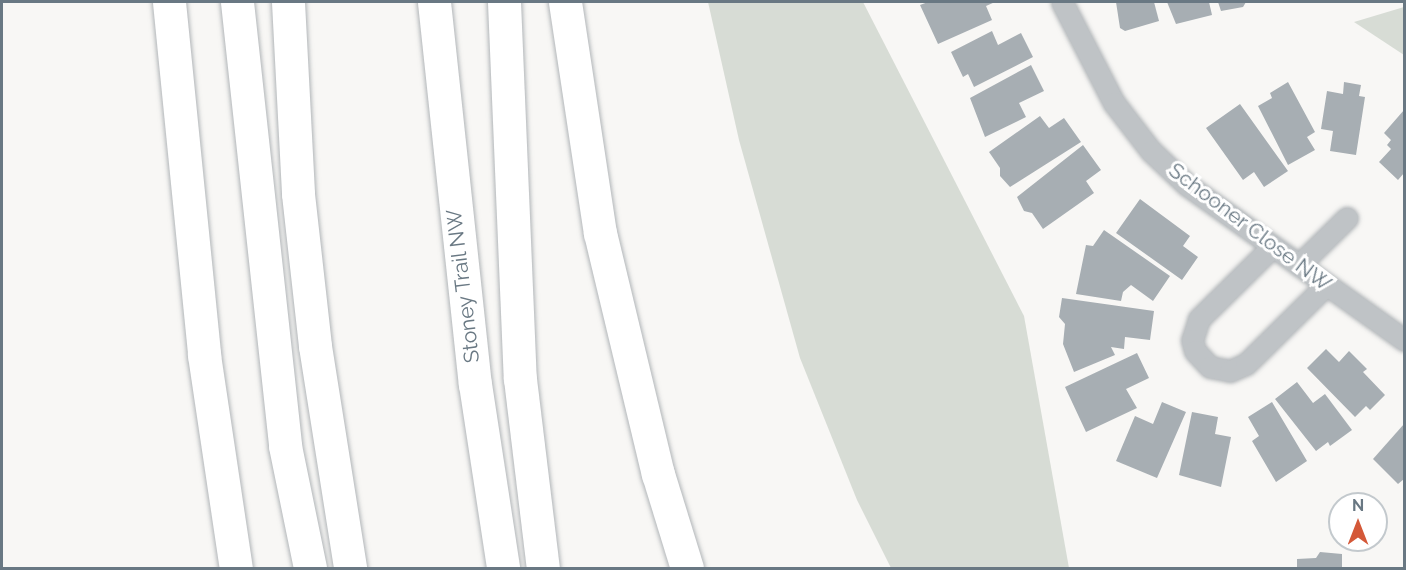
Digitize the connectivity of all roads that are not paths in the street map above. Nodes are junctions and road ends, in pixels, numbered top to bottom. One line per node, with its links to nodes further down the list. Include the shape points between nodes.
1 (169, 2): 13 (highway, via 204,356)
2 (237, 2): 14 (highway, via 285,446)
3 (288, 2): 15 (highway, via 298,194 315,346)
4 (434, 2): 16 (highway, Stoney Trail NW, via 475,384)
5 (504, 2): 17 (highway, via 520,379)
6 (565, 2): 18 (highway, via 600,233 658,474)
7 (1062, 2): 9 (street, Schooner Close NW, via 1114,103 1151,151 1187,185)
8 (1347, 218): 10 (street)
9 (1272, 247): 10 (street, Schooner Close NW); 11 (street, via 1199,319 1192,340 1195,351 1210,368 1230,371 1246,364)
10 (1299, 265): 11 (street, Schooner Close NW)
11 (1326, 285): 12 (street, Schooner Close NW)
12 (1404, 339)
13 (236, 568)
14 (310, 568)
15 (350, 568)
16 (503, 568)
17 (543, 568)
18 (687, 568)

